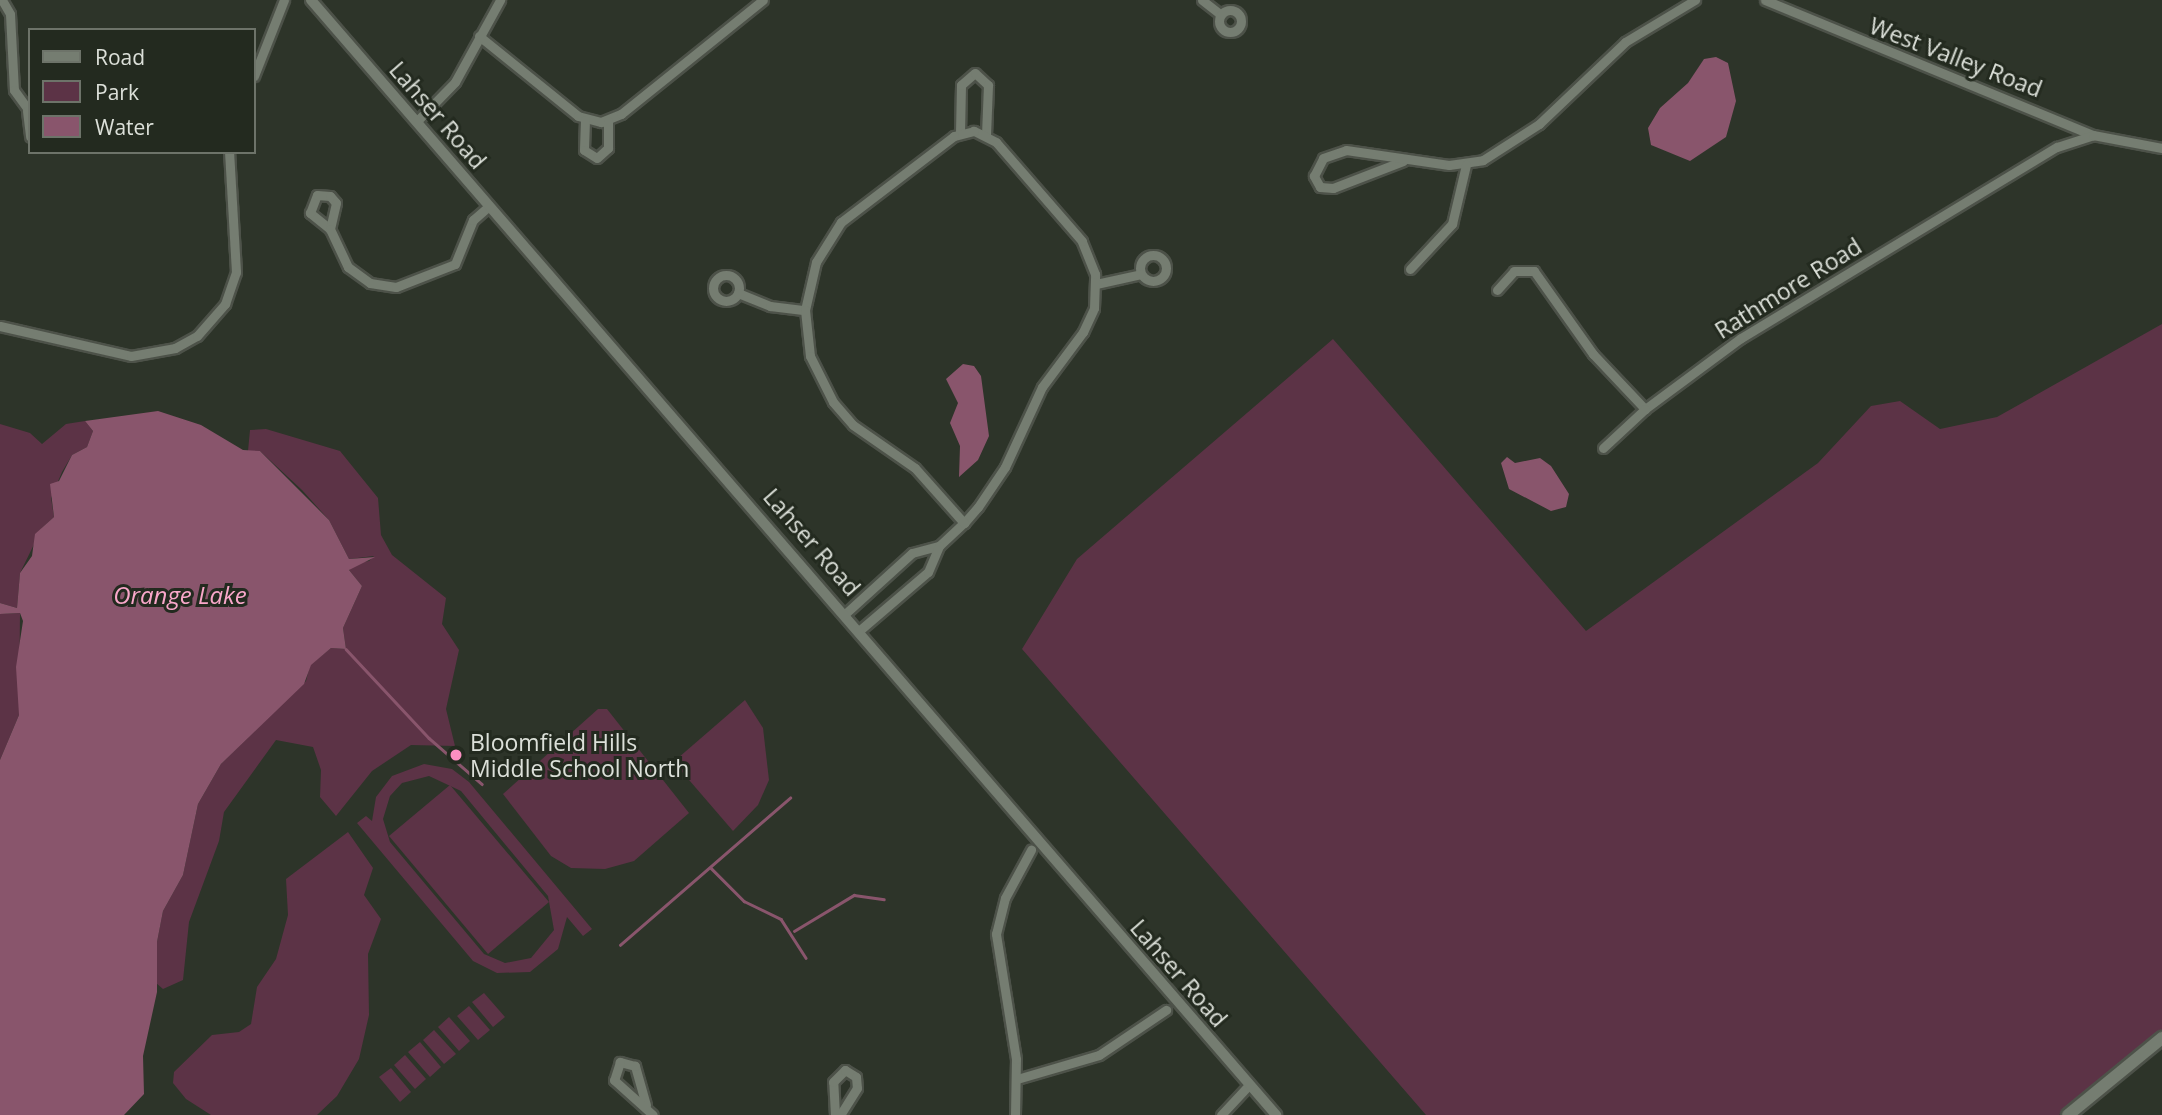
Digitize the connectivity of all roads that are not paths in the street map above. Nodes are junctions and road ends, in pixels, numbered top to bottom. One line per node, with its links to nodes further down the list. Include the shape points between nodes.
1 (2, 0): 12 (street, via 10,14 14,90)
2 (284, 0): 11 (street)
3 (311, 0): 14 (street, Lahser Road)
4 (499, 0): 10 (street)
5 (763, 0): 15 (street)
6 (1202, 0): 9 (street)
7 (1695, 0): 22 (street, via 1625,42 1505,148)
8 (1765, 0): 18 (street, West Valley Road)
9 (1221, 15)
10 (479, 36): 13 (street); 14 (street, via 455,82)
11 (256, 71)
12 (28, 111)
13 (585, 120): 15 (street); 15 (street, via 584,150 597,158 608,149)
14 (417, 121): 23 (street, Lahser Road)
15 (608, 121)
16 (960, 133): 17 (street); 17 (street, via 961,85 975,73 988,85); 30 (street, via 841,222 816,262)
17 (986, 134): 27 (street, via 1082,242)
18 (2093, 135): 19 (street, Rathmore Road); 32 (street, Rathmore Road, via 2057,147 1820,289 1741,338)
19 (2162, 148)
20 (229, 154): 31 (street, via 236,272 225,304 197,336 175,348 131,356)
21 (1403, 161): 21 (street, via 1340,151 1319,161 1314,176 1320,187 1333,188); 22 (street)
22 (1466, 164): 25 (street, via 1452,224)
23 (489, 206): 24 (street, via 473,220 455,264 396,287 370,283 353,272); 36 (street, Lahser Road)
24 (330, 229)
25 (1410, 269)
26 (1141, 274): 27 (street)
27 (1097, 284): 34 (street, via 1087,326 1042,387 994,486)
28 (1497, 290): 32 (street, via 1514,271 1534,271 1594,354)
29 (738, 293): 30 (street, via 770,306)
30 (806, 310): 34 (street, via 810,356 833,402 853,425 915,468)
31 (0, 326)
32 (1646, 409): 33 (street, Rathmore Road)
33 (1603, 448)
34 (964, 523): 35 (street)
35 (939, 546): 36 (street, via 912,553); 37 (street, via 929,572)
36 (846, 613): 37 (street, Lahser Road)
37 (860, 630): 42 (street, Lahser Road)
38 (1031, 850): 41 (street, via 1005,898 996,934)
39 (1166, 1010): 41 (street, via 1099,1055)
40 (2162, 1038): 50 (main road)
41 (1017, 1079): 47 (street)
42 (1249, 1085): 48 (street); 49 (street, Lahser Road)
43 (646, 1105): 43 (street, via 614,1080 612,1072 620,1062 628,1061 637,1070); 44 (street)
44 (653, 1115)
45 (835, 1115): 46 (street, via 834,1082 845,1070 858,1082)
46 (840, 1115)
47 (1015, 1115)
48 (1221, 1115)
49 (1276, 1115)
50 (2068, 1115)

